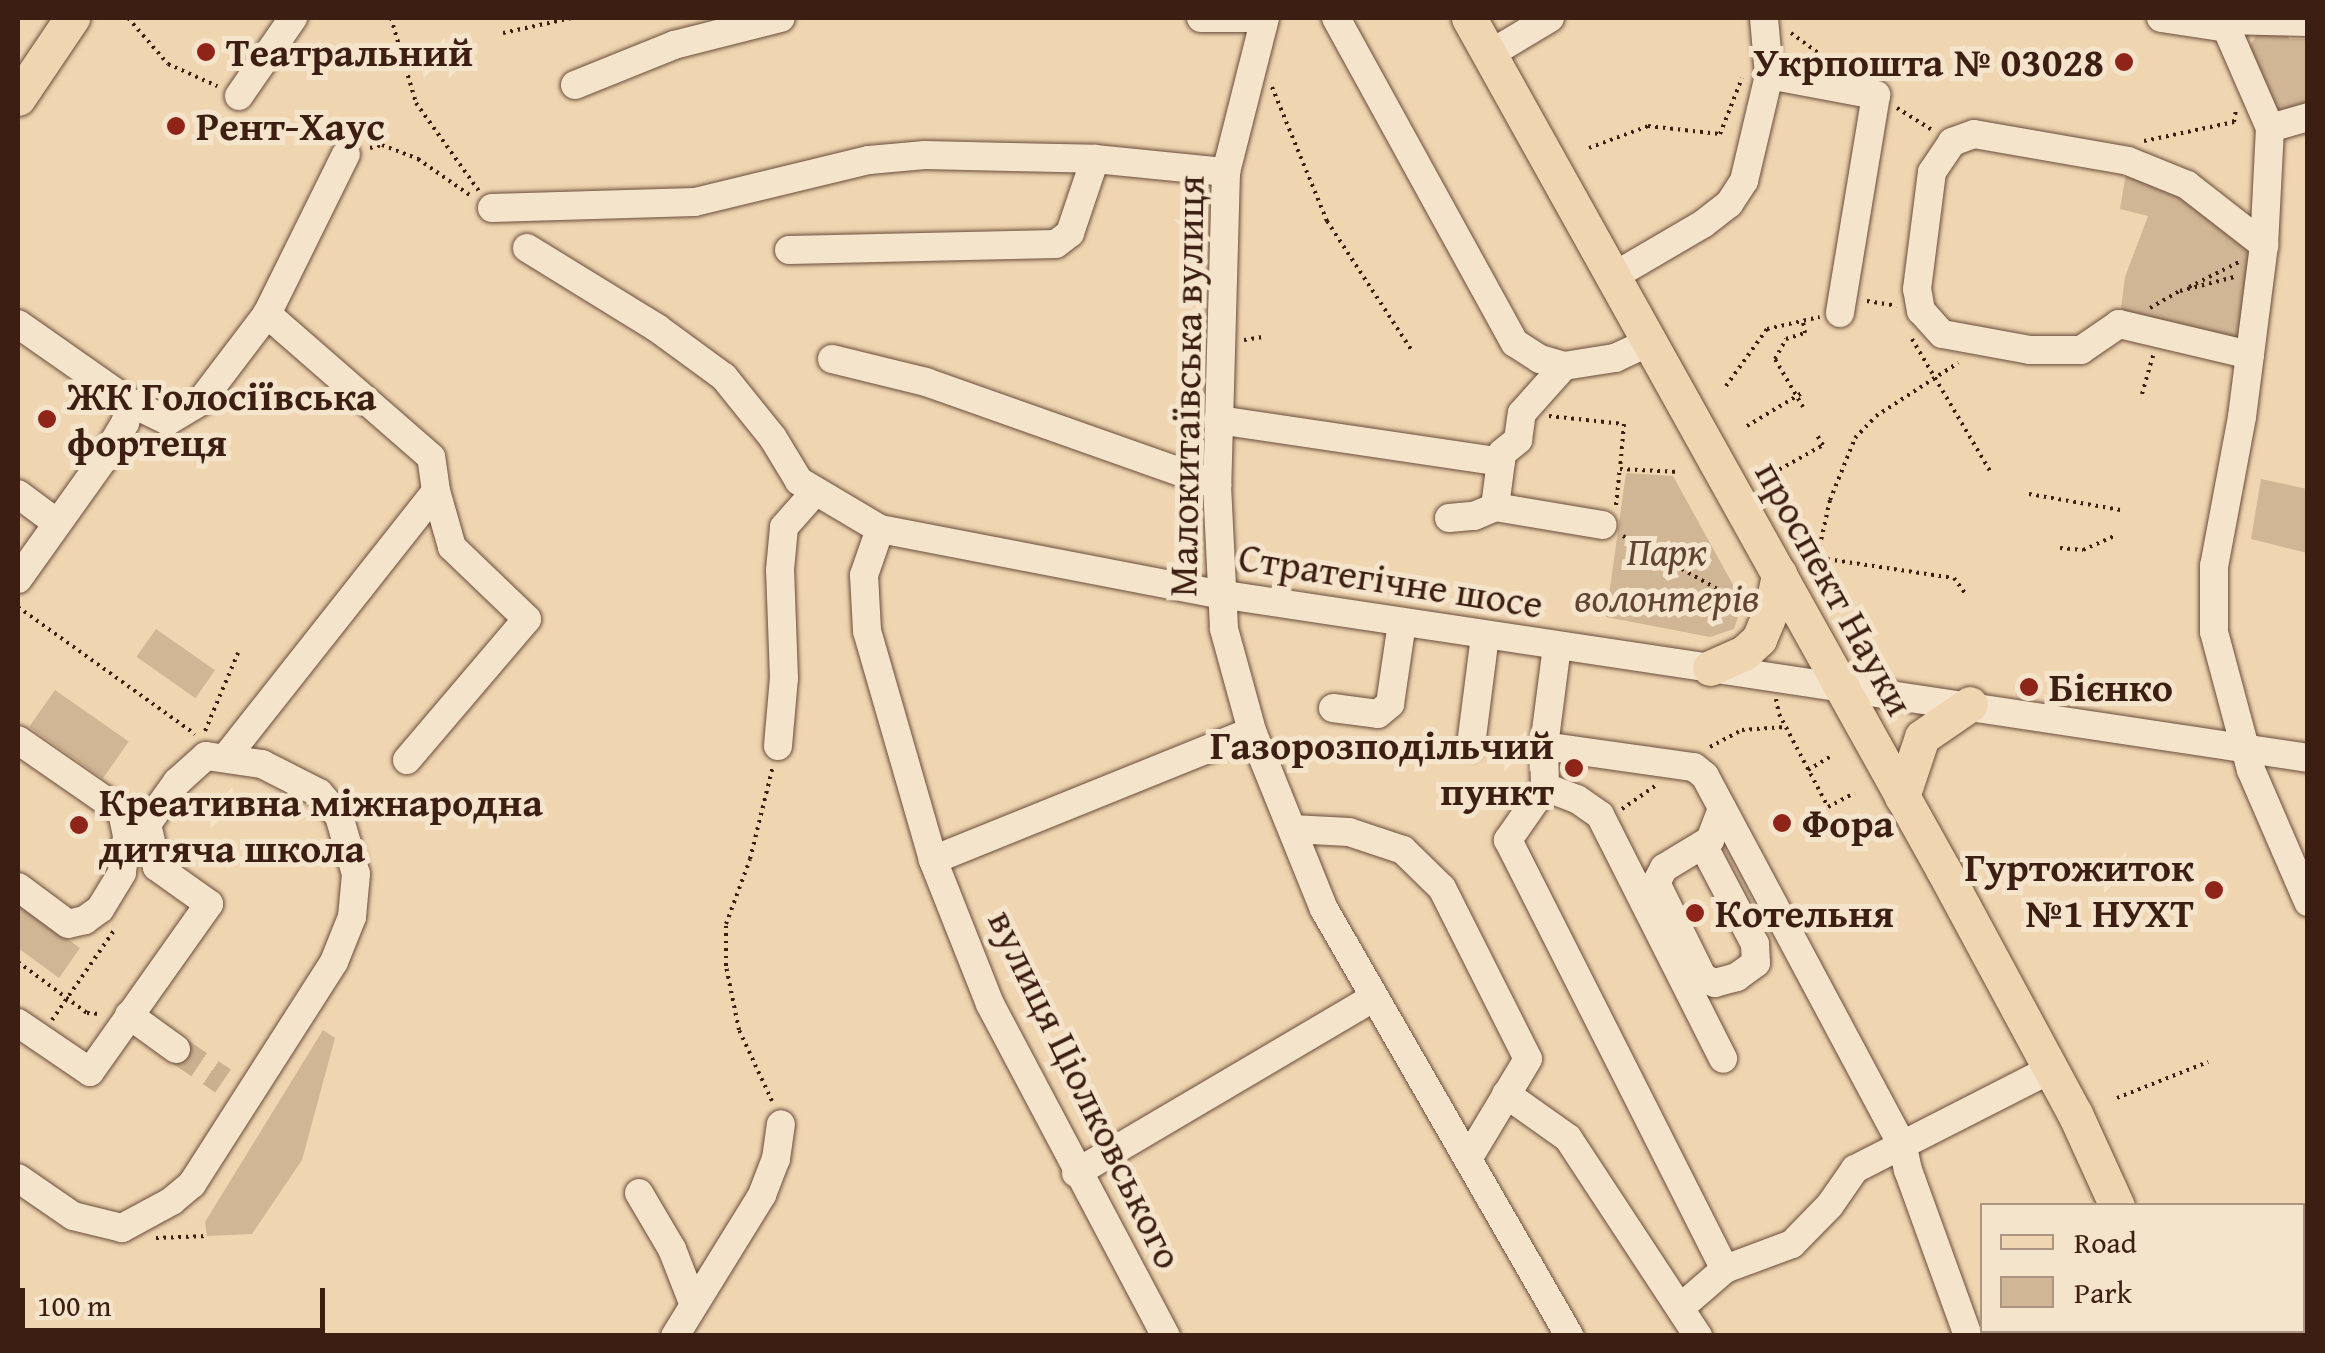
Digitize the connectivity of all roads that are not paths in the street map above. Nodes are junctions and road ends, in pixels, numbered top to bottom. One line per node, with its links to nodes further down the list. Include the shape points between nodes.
1 (72, 18): 17 (main road)
2 (293, 18): 16 (street)
3 (781, 18): 15 (street, via 674,45)
4 (1201, 18): 12 (street)
5 (1336, 18): 34 (street, via 1516,343)
6 (1469, 18): 13 (main road, проспект Науки)
7 (1550, 18): 13 (street)
8 (1764, 18): 14 (street)
9 (2161, 18): 10 (street)
10 (2224, 22): 11 (street); 19 (street)
11 (2308, 22)
12 (1252, 23): 22 (street, Малокитаївська вулиця)
13 (1490, 54): 27 (main road, проспект Науки)
14 (1769, 75): 27 (street, via 1744,181 1729,204); 29 (street, via 1876,94)
15 (575, 85)
16 (239, 96)
17 (18, 98)
18 (2308, 117): 19 (street)
19 (2270, 128): 26 (street)
20 (346, 154): 28 (street)
21 (1096, 159): 22 (street); 23 (street, via 924,155 869,160 696,202); 25 (street, via 1070,234 1056,244)
22 (1226, 172): 36 (street, Малокитаївська вулиця)
23 (492, 208)
24 (527, 248): 40 (street, via 724,377 799,481)
25 (788, 250)
26 (2256, 258): 32 (street); 32 (street, via 2187,186 2128,160 1974,134 1952,142 1932,172 1917,288 1922,312 1942,334 2030,350 2081,350 2119,324)
27 (1614, 276): 31 (main road, проспект Науки)
28 (267, 314): 35 (street, via 201,401 168,421); 39 (street, via 432,457)
29 (1840, 314)
30 (18, 324): 35 (street)
31 (1650, 342): 34 (street, via 1615,358); 47 (main road, проспект Науки)
32 (2250, 355): 62 (street, via 2210,596 2224,684)
33 (832, 360): 38 (street, via 926,382)
34 (1564, 366): 37 (street, via 1522,413 1518,440)
35 (131, 403): 44 (street, via 111,448)
36 (1218, 420): 37 (street); 38 (street, Малокитаївська вулиця)
37 (1501, 462): 42 (street)
38 (1217, 485): 49 (street, Малокитаївська вулиця)
39 (436, 491): 63 (street); 65 (street, via 452,547 527,619)
40 (815, 492): 46 (street, Стратегічне шосе); 60 (street, via 784,527)
41 (18, 494): 44 (street)
42 (1495, 507): 43 (street); 45 (street)
43 (1450, 518)
44 (58, 524): 48 (street)
45 (1603, 525)
46 (880, 528): 49 (street, Стратегічне шосе); 70 (street, вулиця Ціолковського, via 864,575 867,632)
47 (1779, 574): 53 (main road, via 1759,639); 54 (main road, проспект Науки)
48 (19, 580)
49 (1220, 594): 50 (street, Стратегічне шосе); 57 (street, Малокитаївська вулиця)
50 (1402, 622): 51 (street, Стратегічне шосе); 56 (street, via 1390,704 1378,714)
51 (1485, 636): 52 (street, Стратегічне шосе); 59 (street)
52 (1557, 646): 53 (street, Стратегічне шосе); 61 (street)
53 (1710, 668): 54 (street, Стратегічне шосе)
54 (1840, 685): 55 (street, Стратегічне шосе); 67 (main road, проспект Науки)
55 (1970, 704): 62 (street, Стратегічне шосе); 67 (main road, via 1922,736)
56 (1332, 708)
57 (1252, 731): 69 (street, Малокитаївська вулиця); 70 (street)
58 (18, 740): 72 (street, via 122,812 127,836 122,873 85,920 68,924)
59 (1471, 745)
60 (778, 746)
61 (1544, 746): 66 (street); 68 (street, via 1692,768)
62 (2245, 750): 64 (street, Стратегічне шосе); 73 (street)
63 (227, 756): 75 (street, via 206,756 147,824 157,867 209,904); 82 (street, via 262,764 319,794 348,835 356,874 352,918 334,962)
64 (2308, 758)
65 (407, 760)
66 (1545, 787): 78 (street, via 1578,799 1603,822); 90 (street, via 1508,840)
67 (1902, 796): 79 (main road, проспект Науки)
68 (1722, 808): 71 (street); 71 (street, via 1709,856 1732,870)
69 (1292, 829): 74 (street, Малокитаївська вулиця, via 1324,909); 81 (street, via 1348,832 1403,850 1442,888 1528,1059)
70 (933, 860): 86 (street, вулиця Ціолковського, via 990,1004)
71 (1755, 864): 85 (street)
72 (18, 887)
73 (2308, 902)
74 (1373, 998): 84 (street, Малокитаївська вулиця); 86 (street)
75 (130, 1016): 76 (street, via 90,1072); 77 (street)
76 (28, 1030)
77 (176, 1049)
78 (1723, 1059)
79 (2051, 1069): 85 (street); 89 (main road, проспект Науки)
80 (223, 1082): 82 (street)
81 (1506, 1094): 84 (street); 92 (street, via 1568,1138)
82 (247, 1098): 87 (street, via 192,1184 122,1228 73,1216)
83 (782, 1124): 91 (street, via 762,1194)
84 (1469, 1157): 95 (street, Малокитаївська вулиця)
85 (1906, 1159): 90 (street, via 1855,1169 1792,1244); 97 (street)
86 (1076, 1173): 93 (street, вулиця Ціолковського)
87 (18, 1178)
88 (639, 1193): 91 (street)
89 (2116, 1203)
90 (1726, 1269): 92 (street)
91 (693, 1303): 94 (street)
92 (1680, 1308): 96 (street)
93 (1161, 1334)
94 (675, 1336)
95 (1570, 1336)
96 (1698, 1336)
97 (1968, 1336)

